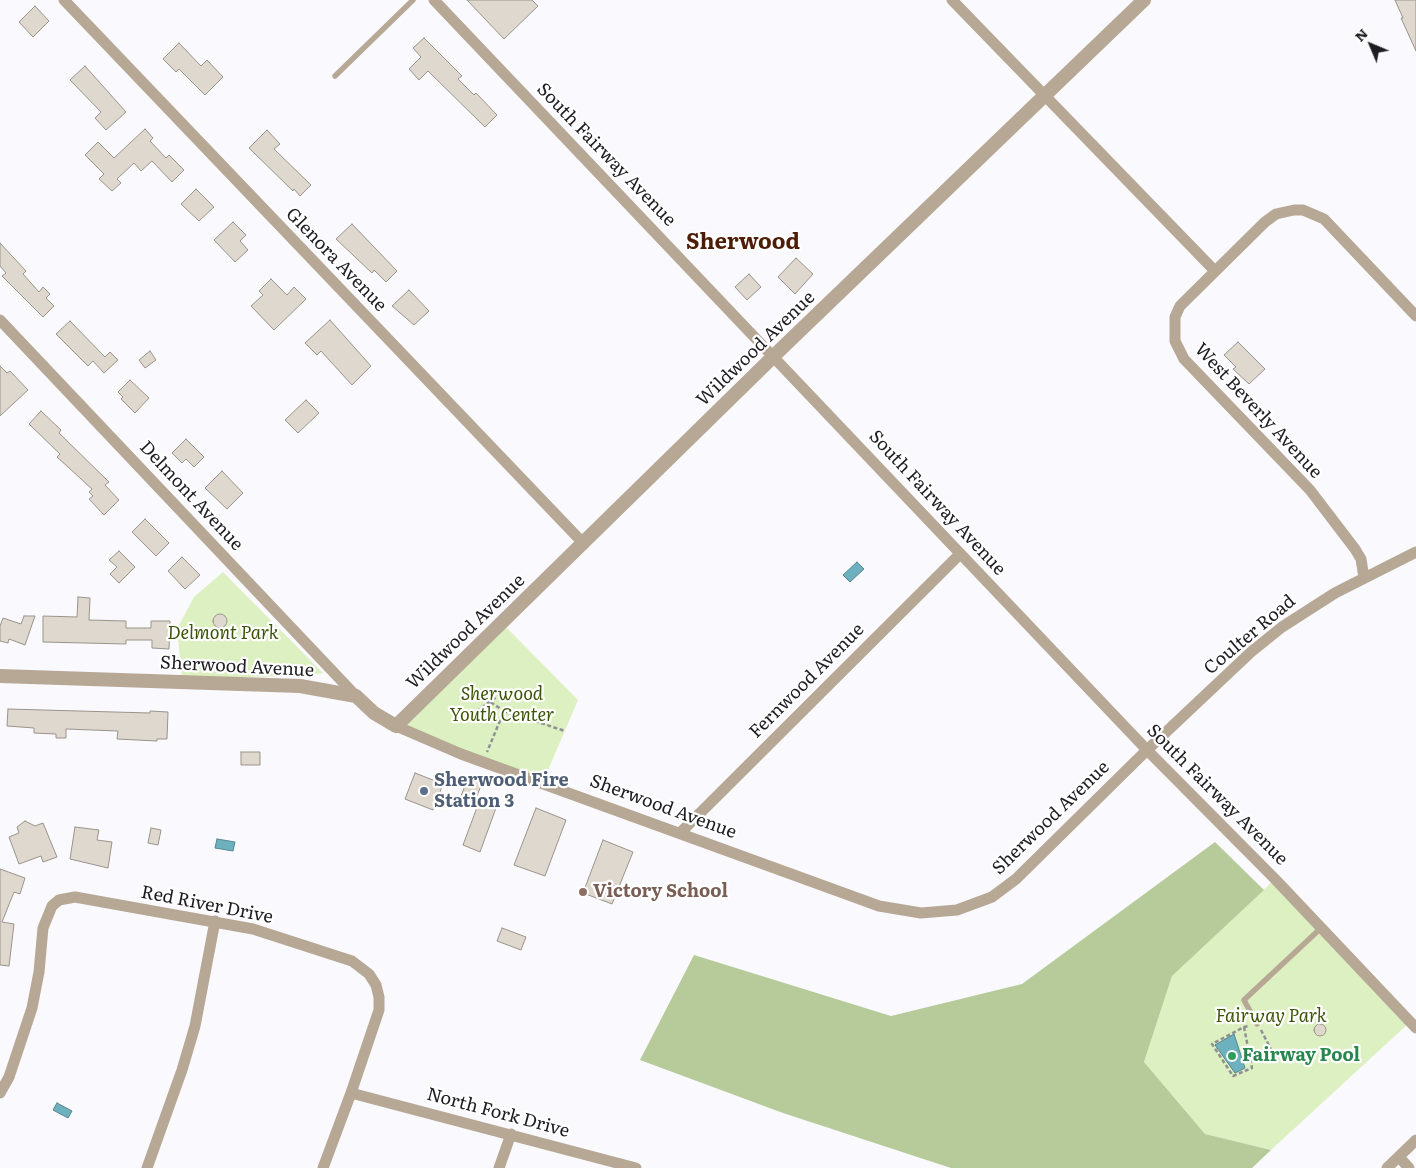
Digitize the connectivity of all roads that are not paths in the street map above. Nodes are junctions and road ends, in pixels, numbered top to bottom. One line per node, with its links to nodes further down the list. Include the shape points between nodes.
1 (64, 0): 12 (street, Glenora Avenue)
2 (413, 0): 6 (lane)
3 (434, 0): 11 (street, South Fairway Avenue)
4 (952, 0): 7 (street)
5 (1144, 0): 7 (street, Wildwood Avenue)
6 (335, 76)
7 (1044, 96): 8 (street); 11 (street, Wildwood Avenue)
8 (1214, 270): 9 (street, West Beverly Avenue, via 1264,222 1285,211 1303,210 1324,219); 15 (street, West Beverly Avenue, via 1180,306 1175,317 1174,335 1179,352 1310,490 1355,549 1361,559)
9 (1416, 316)
10 (0, 320): 17 (street, Delmont Avenue)
11 (774, 357): 12 (street, Wildwood Avenue); 14 (street, South Fairway Avenue)
12 (584, 544): 18 (street, Wildwood Avenue)
13 (1416, 552): 15 (street, Coulter Road)
14 (960, 554): 19 (street, South Fairway Avenue); 20 (street, Fernwood Avenue)
15 (1364, 578): 19 (street, Coulter Road, via 1282,627)
16 (0, 676): 17 (street, Sherwood Avenue, via 300,686)
17 (356, 696): 18 (street, Sherwood Avenue)
18 (396, 726): 20 (street, Sherwood Avenue, via 483,762)
19 (1147, 750): 20 (street, Sherwood Avenue, via 1007,887 984,901 957,910 921,913 880,906); 22 (street, South Fairway Avenue)
20 (680, 833)
21 (215, 921): 25 (street, Red River Drive, via 75,897 59,900 52,906 43,928 40,972 32,1008 12,1070); 26 (street, Red River Drive, via 253,929 352,961 369,974 376,985 378,1010); 30 (street, via 195,1026)
22 (1321, 928): 23 (lane, via 1244,1000); 24 (street, South Fairway Avenue)
23 (1257, 1024)
24 (1416, 1028)
25 (0, 1093)
26 (351, 1093): 27 (street, North Fork Drive); 31 (street, Red River Drive)
27 (511, 1134): 32 (street); 33 (street, North Fork Drive)
28 (1416, 1140): 29 (street)
29 (1399, 1157): 34 (street); 35 (street)
30 (147, 1168)
31 (323, 1168)
32 (499, 1168)
33 (636, 1168)
34 (1387, 1168)
35 (1409, 1168)

